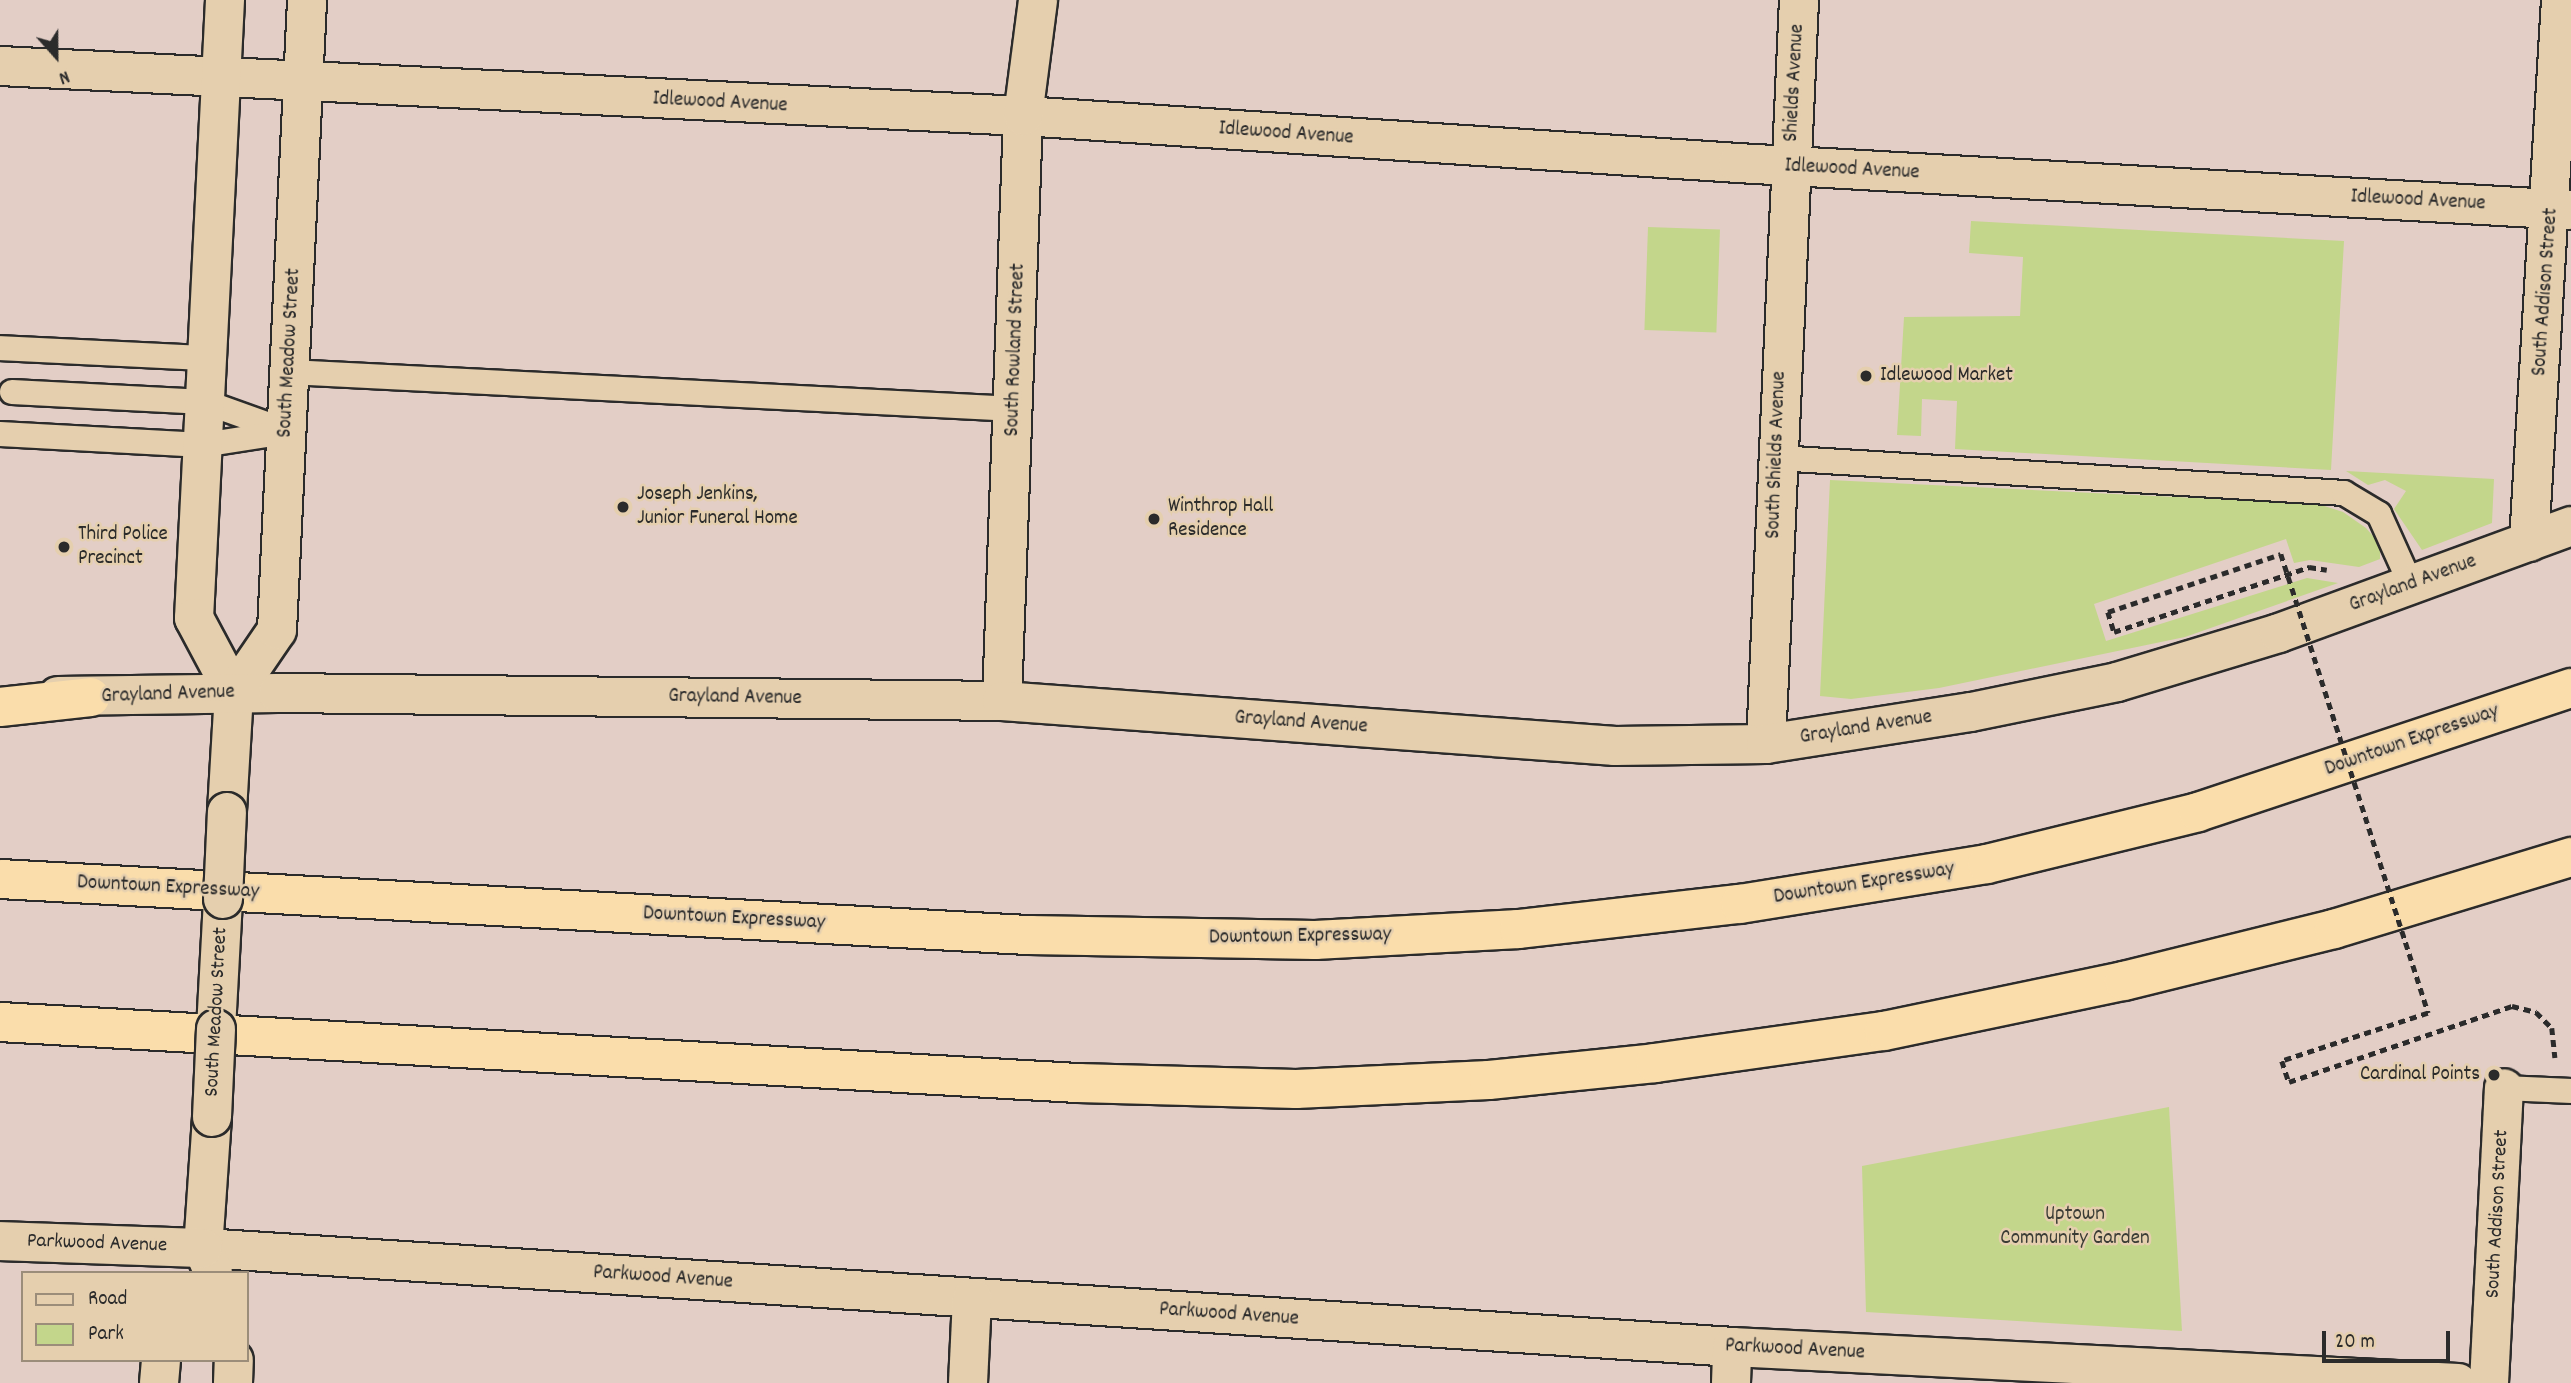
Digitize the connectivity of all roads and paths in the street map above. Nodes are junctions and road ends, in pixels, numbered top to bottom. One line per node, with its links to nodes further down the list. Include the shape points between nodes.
1 (225, 0): 7 (street)
2 (307, 0): 8 (street, South Meadow Street)
3 (1038, 0): 9 (street, South Rowland Street)
4 (1799, 0): 10 (street, Shields Avenue)
5 (2561, 0): 11 (street, South Addison Street)
6 (0, 66): 7 (street, Idlewood Avenue)
7 (221, 79): 8 (street, Idlewood Avenue); 13 (street)
8 (302, 83): 9 (street, Idlewood Avenue); 14 (street, South Meadow Street)
9 (1023, 116): 10 (street, Idlewood Avenue); 17 (street, South Rowland Street)
10 (1790, 166): 11 (street, Idlewood Avenue); 21 (street, South Shields Avenue)
11 (2561, 209): 23 (street, South Addison Street)
12 (0, 348): 13 (lane)
13 (207, 358): 16 (street)
14 (289, 372): 17 (lane); 18 (street, South Meadow Street)
15 (12, 392): 16 (lane)
16 (205, 402): 18 (lane); 20 (street)
17 (1014, 409): 30 (street, South Rowland Street)
18 (286, 432): 20 (lane); 28 (street, South Meadow Street, via 278,630)
19 (0, 434): 20 (lane)
20 (203, 445): 28 (street, via 194,618)
21 (1776, 458): 25 (lane, via 2344,493 2379,514); 32 (street, South Shields Avenue)
22 (2571, 526): 23 (street, Grayland Avenue)
23 (2529, 542): 25 (street, Grayland Avenue)
24 (2333, 571): 38 (path, bridge, via 2309,567 2114,632 2108,612 2281,554 2428,1013 2282,1061 2289,1082 2512,1006 2536,1012 2552,1028 2555,1061)
25 (2411, 585): 32 (street, Grayland Avenue, via 2279,633 2117,682 1971,712)
26 (2571, 688): 34 (highway, Downtown Expressway, via 2198,812 1987,864 1740,904 1519,929 1315,940 1029,935)
27 (0, 693): 29 (street, Grayland Avenue)
28 (233, 693): 29 (street, Grayland Avenue); 30 (street, Grayland Avenue); 41 (street, South Meadow Street, bridge)
29 (90, 697): 31 (highway)
30 (1002, 701): 32 (street, Grayland Avenue, via 1615,746)
31 (0, 707)
32 (1766, 744)
33 (2571, 857): 36 (highway)
34 (0, 879)
35 (2571, 880): 36 (highway)
36 (2334, 929): 37 (highway, via 2124,981 1884,1031 1655,1063 1489,1080 1296,1089 1078,1083)
37 (0, 1022)
38 (2504, 1088): 39 (lane); 50 (street, South Addison Street)
39 (2571, 1091)
40 (0, 1241): 41 (street, Parkwood Avenue)
41 (202, 1264): 42 (street, Parkwood Avenue)
42 (972, 1298): 45 (street, Parkwood Avenue); 48 (street)
43 (160, 1362): 46 (street)
44 (234, 1362): 47 (street)
45 (1732, 1365): 49 (street, Parkwood Avenue)
46 (159, 1383)
47 (233, 1383)
48 (968, 1383)
49 (2458, 1383)
50 (2489, 1383)

